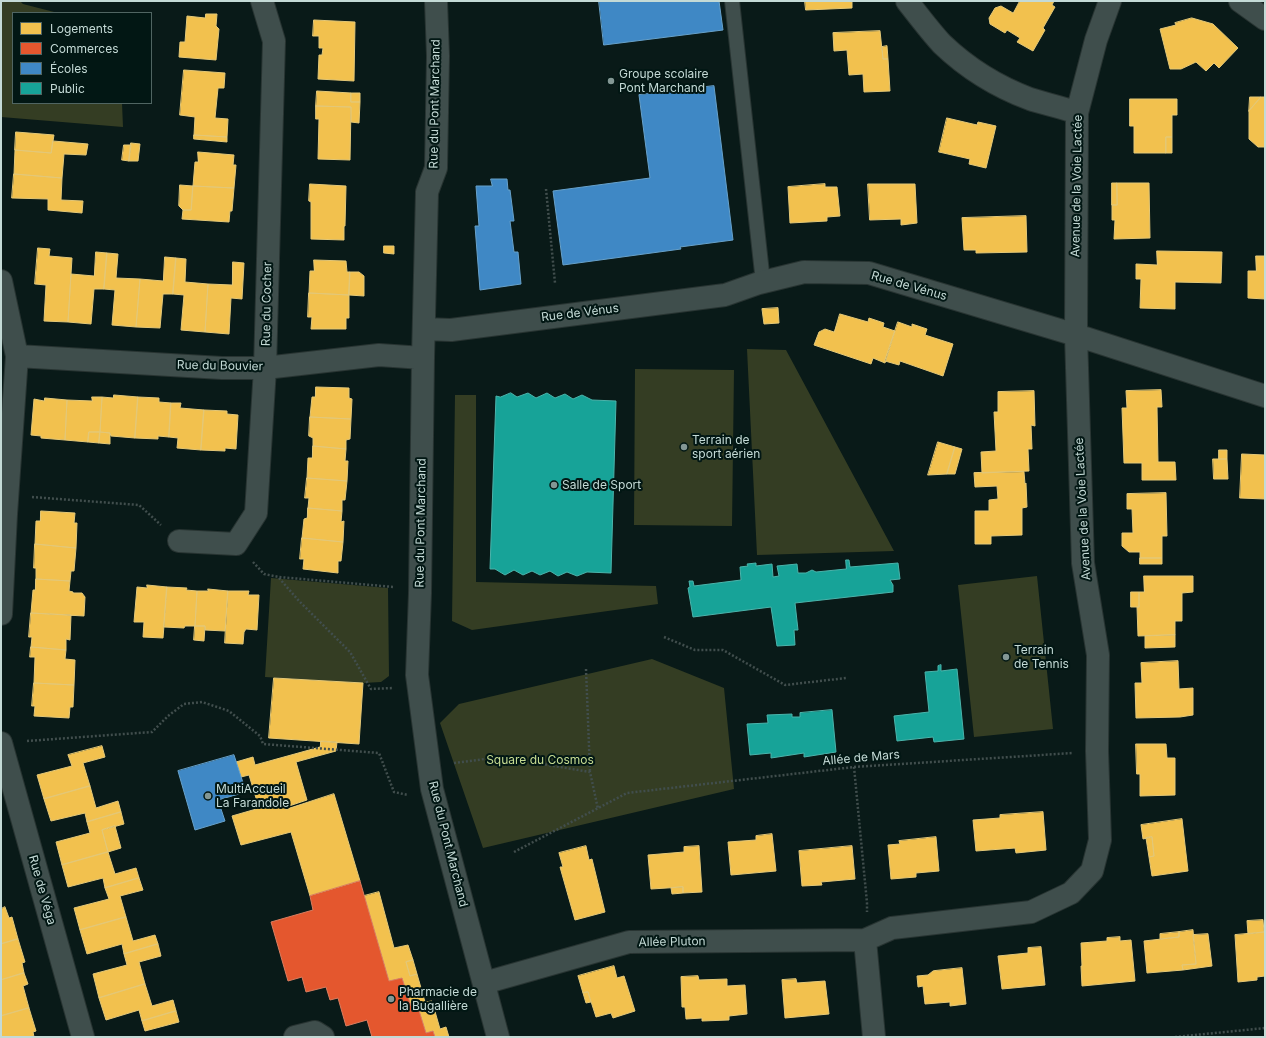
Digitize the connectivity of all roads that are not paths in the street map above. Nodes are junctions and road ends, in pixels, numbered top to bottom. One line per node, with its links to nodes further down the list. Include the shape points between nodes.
1 (262, 1): 15 (street, Rue du Cocher, via 274,41)
2 (436, 1): 11 (street, Rue du Pont Marchand, via 436,168 427,192)
3 (732, 1): 10 (lane)
4 (908, 1): 8 (street, via 942,44 997,84 1031,99)
5 (1110, 1): 8 (street, Avenue de la Voie Lactée, via 1096,40)
6 (1240, 1): 7 (street)
7 (1265, 19)
8 (1077, 113): 12 (street, Avenue de la Voie Lactée)
9 (1, 281): 13 (street)
10 (763, 282): 11 (street, Rue de Vénus, via 725,295 451,330); 12 (street, Rue de Vénus, via 804,272 869,273)
11 (424, 329): 14 (street, Rue du Pont Marchand)
12 (1076, 335): 16 (street, Rue de Vénus); 20 (street, Avenue de la Voie Lactée, via 1083,563 1098,655 1097,751 1100,840 1092,871 1072,893 1031,912 892,928)
13 (18, 356): 15 (street, Rue du Bouvier, via 222,368); 18 (street)
14 (422, 358): 15 (street, Rue du Bouvier, via 379,355); 21 (street, Rue du Pont Marchand, via 417,675 432,789)
15 (265, 368): 17 (street, Rue du Cocher, via 256,513 236,544)
16 (1265, 396)
17 (179, 541)
18 (1, 614)
19 (1, 744): 22 (street, Rue de Véga)
20 (865, 940): 21 (street, Allée Pluton, via 629,942); 26 (street)
21 (484, 983): 25 (street, Rue du Pont Marchand)
22 (83, 1037)
23 (296, 1037): 24 (street, via 315,1032)
24 (323, 1037)
25 (498, 1037)
26 (874, 1037)

